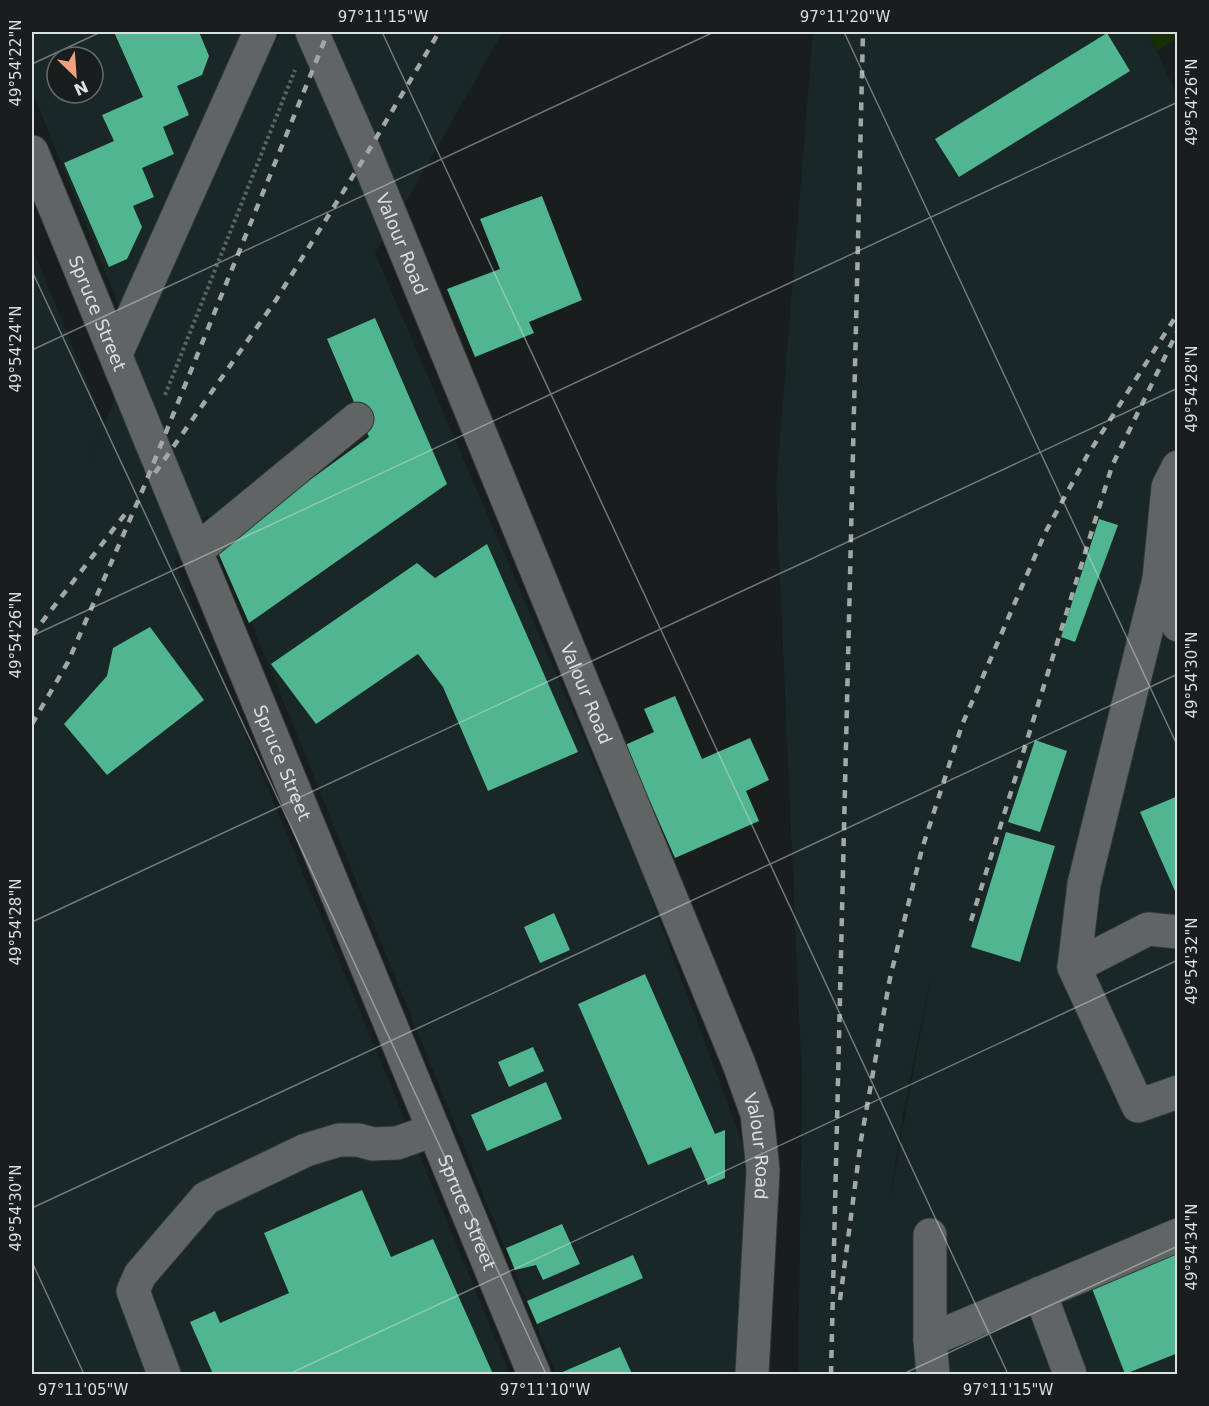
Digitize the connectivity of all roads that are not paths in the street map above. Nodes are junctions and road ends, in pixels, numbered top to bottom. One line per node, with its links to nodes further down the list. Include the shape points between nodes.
1 (260, 32): 4 (street)
2 (312, 32): 20 (street, Valour Road, via 394,223 757,1114 763,1170)
3 (32, 152): 4 (street, Spruce Street)
4 (116, 354): 7 (street, Spruce Street)
5 (357, 419): 7 (street)
6 (1178, 467): 8 (street, via 1168,487)
7 (196, 551): 13 (street, Spruce Street)
8 (1159, 579): 9 (street); 11 (street, via 1084,884)
9 (1178, 625)
10 (1178, 932): 11 (street, via 1148,929)
11 (1074, 967): 12 (street, via 1138,1106)
12 (1178, 1092)
13 (434, 1130): 18 (street, via 397,1143 339,1140 306,1150 206,1198 140,1275 133,1291); 19 (street, Spruce Street)
14 (930, 1235): 17 (street)
15 (1178, 1235): 16 (street)
16 (1040, 1293): 17 (street); 22 (street)
17 (930, 1340): 21 (street)
18 (165, 1374)
19 (534, 1374)
20 (752, 1374)
21 (933, 1374)
22 (1070, 1374)

